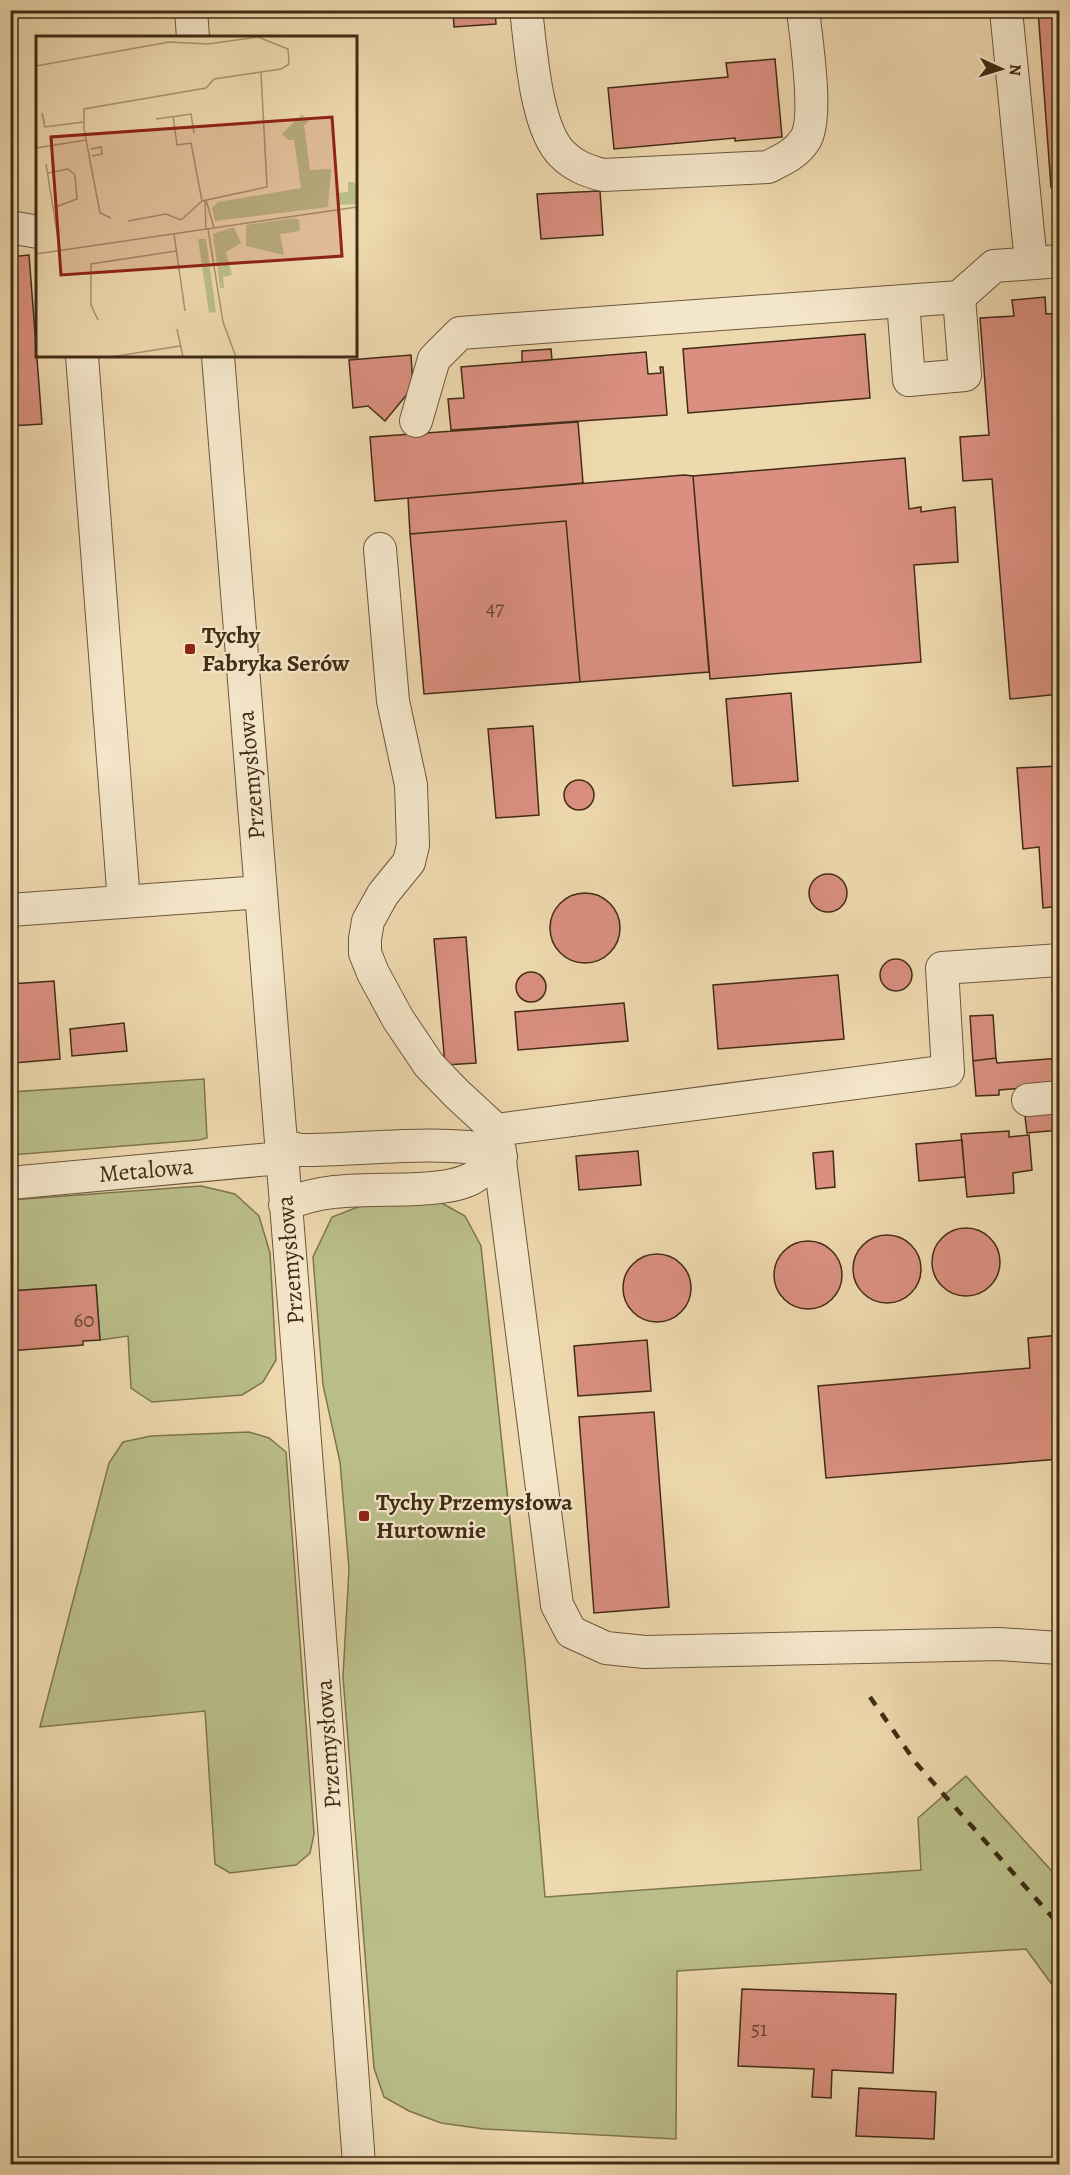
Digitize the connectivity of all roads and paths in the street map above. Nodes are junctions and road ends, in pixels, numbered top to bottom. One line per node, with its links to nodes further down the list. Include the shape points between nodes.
1 (191, 10): 5 (street)
2 (526, 10): 3 (street, via 545,125 561,153 582,170 603,175 768,167 789,157 806,139 812,115)
3 (803, 10)
4 (1006, 10): 8 (street)
5 (193, 36)
6 (10, 227): 7 (street)
7 (36, 232)
8 (1045, 262): 9 (street, via 994,266)
9 (959, 297): 10 (street); 10 (street, via 965,375 909,380)
10 (903, 301): 13 (street, via 460,333 434,359)
11 (82, 357): 16 (street)
12 (218, 357): 15 (street, Przemysłowa)
13 (416, 421)
14 (380, 549): 21 (street, via 393,701 411,785 413,845 409,862 383,894 368,921 365,953 398,1019 429,1065)
15 (261, 892): 16 (street); 22 (street, Przemysłowa)
16 (124, 902): 17 (street)
17 (10, 910)
18 (1059, 960): 21 (street, Metalowa, via 942,968 948,1071)
19 (1059, 1098): 20 (street)
20 (1028, 1100)
21 (499, 1146): 22 (street, Metalowa, via 434,1144); 24 (street, via 471,1179 458,1183 436,1188 324,1193); 25 (street, via 557,1605 572,1632 606,1648 645,1652 999,1644)
22 (281, 1152): 23 (street, Metalowa); 24 (street, Przemysłowa)
23 (10, 1183)
24 (285, 1205): 26 (street, Przemysłowa)
25 (1059, 1648)
26 (359, 2164)

